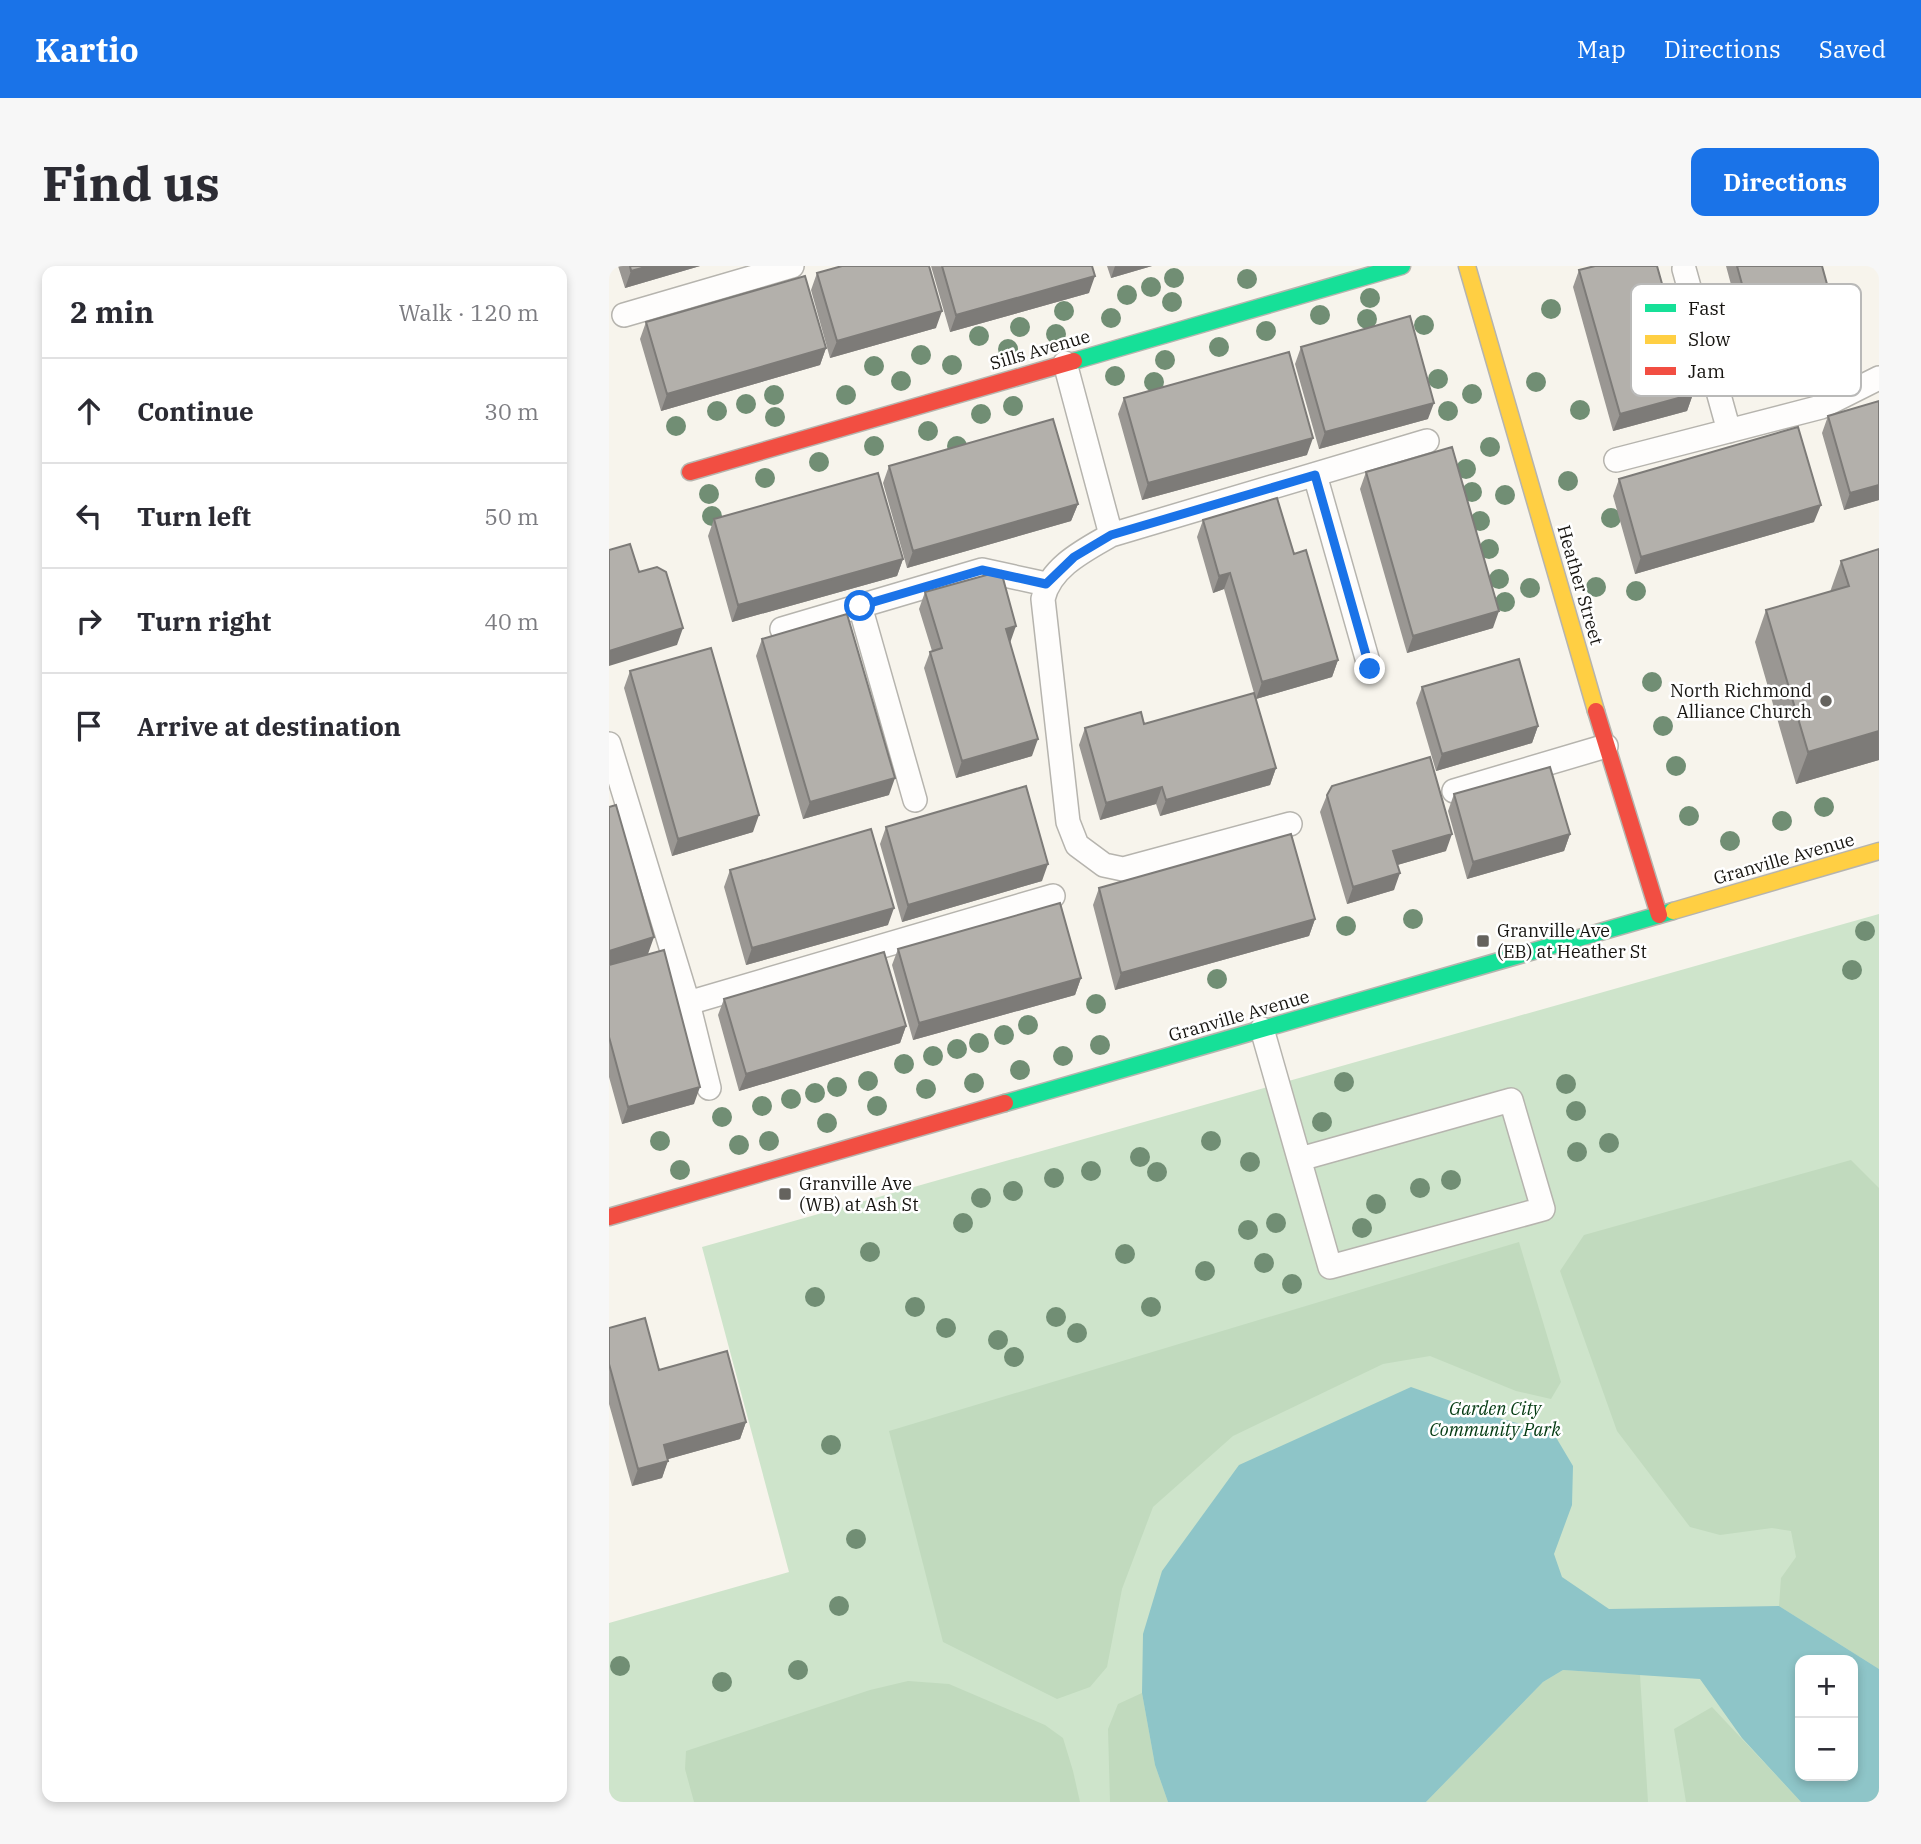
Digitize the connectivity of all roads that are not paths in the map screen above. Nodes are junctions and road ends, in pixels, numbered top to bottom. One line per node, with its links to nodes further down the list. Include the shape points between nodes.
1 (792, 266): 6 (lane)
2 (1402, 266): 7 (street, Sills Avenue)
3 (1467, 266): 23 (street, Heather Street)
4 (1684, 269): 5 (lane)
5 (1688, 284)
6 (624, 315)
7 (1065, 363): 15 (street, Sills Avenue); 17 (lane)
8 (1879, 378): 9 (lane)
9 (1861, 387)
10 (1719, 396): 12 (lane)
11 (1843, 396): 12 (lane, via 1821,407)
12 (1729, 430): 14 (lane)
13 (1427, 441): 16 (lane)
14 (1616, 460)
15 (690, 472)
16 (1315, 475): 17 (lane); 21 (lane)
17 (1111, 535): 18 (lane, via 1074,557)
18 (1046, 584): 19 (lane, via 982,570); 27 (lane, via 1042,599 1068,822 1077,845 1104,864 1123,869)
19 (860, 606): 20 (lane); 26 (lane)
20 (782, 629)
21 (1370, 669)
22 (609, 744): 24 (lane)
23 (1606, 746): 25 (lane); 30 (street, Heather Street)
24 (614, 782): 31 (lane)
25 (1454, 792)
26 (915, 800)
27 (1290, 824)
28 (1879, 851): 30 (street, Granville Avenue)
29 (1053, 896): 31 (lane)
30 (1659, 915): 32 (street, Granville Avenue)
31 (688, 1003): 33 (lane)
32 (1262, 1029): 34 (lane); 35 (street, Granville Avenue)
33 (709, 1088)
34 (1300, 1159): 34 (lane, via 1330,1266 1543,1209 1511,1101)
35 (609, 1217)

